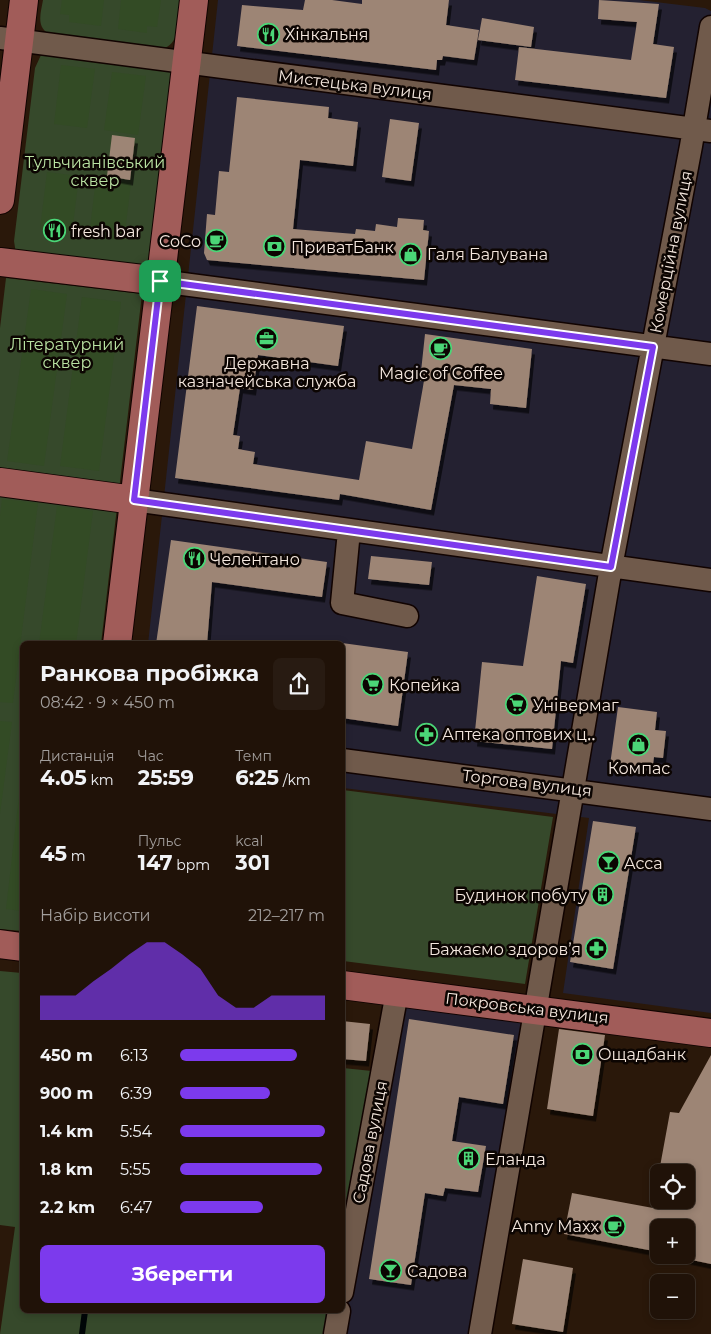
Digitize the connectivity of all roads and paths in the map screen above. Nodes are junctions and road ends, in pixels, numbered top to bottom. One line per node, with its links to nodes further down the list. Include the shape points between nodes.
1 (24, 0): 4 (main road)
2 (194, 0): 5 (main road)
3 (711, 27): 6 (street, Комерційна вулиця)
4 (10, 39): 5 (street, Мистецька вулиця); 7 (main road)
5 (186, 62): 6 (street, Мистецька вулиця); 9 (main road)
6 (702, 130): 10 (street, Комерційна вулиця)
7 (0, 200)
8 (0, 262): 9 (main road)
9 (160, 281): 10 (street); 13 (main road)
10 (653, 347): 11 (street); 15 (street, Комерційна вулиця)
11 (711, 354)
12 (0, 482): 13 (main road)
13 (134, 500): 14 (street); 18 (main road)
14 (349, 531): 15 (street); 17 (street, via 342,603)
15 (611, 567): 16 (street); 20 (street, Комерційна вулиця)
16 (711, 580)
17 (408, 616)
18 (117, 641)
19 (345, 760): 20 (street, Торгова вулиця)
20 (572, 789): 21 (street, Торгова вулиця); 26 (street, Комерційна вулиця)
21 (711, 808)
22 (0, 944): 23 (main road)
23 (20, 947)
24 (345, 985): 25 (main road, Покровська вулиця)
25 (397, 992): 26 (main road, Покровська вулиця); 28 (street, Садова вулиця)
26 (534, 1008): 27 (main road, Покровська вулиця); 31 (street, Комерційна вулиця)
27 (711, 1033)
28 (345, 1276)
29 (339, 1313): 30 (street)
30 (335, 1334)
31 (480, 1334)

